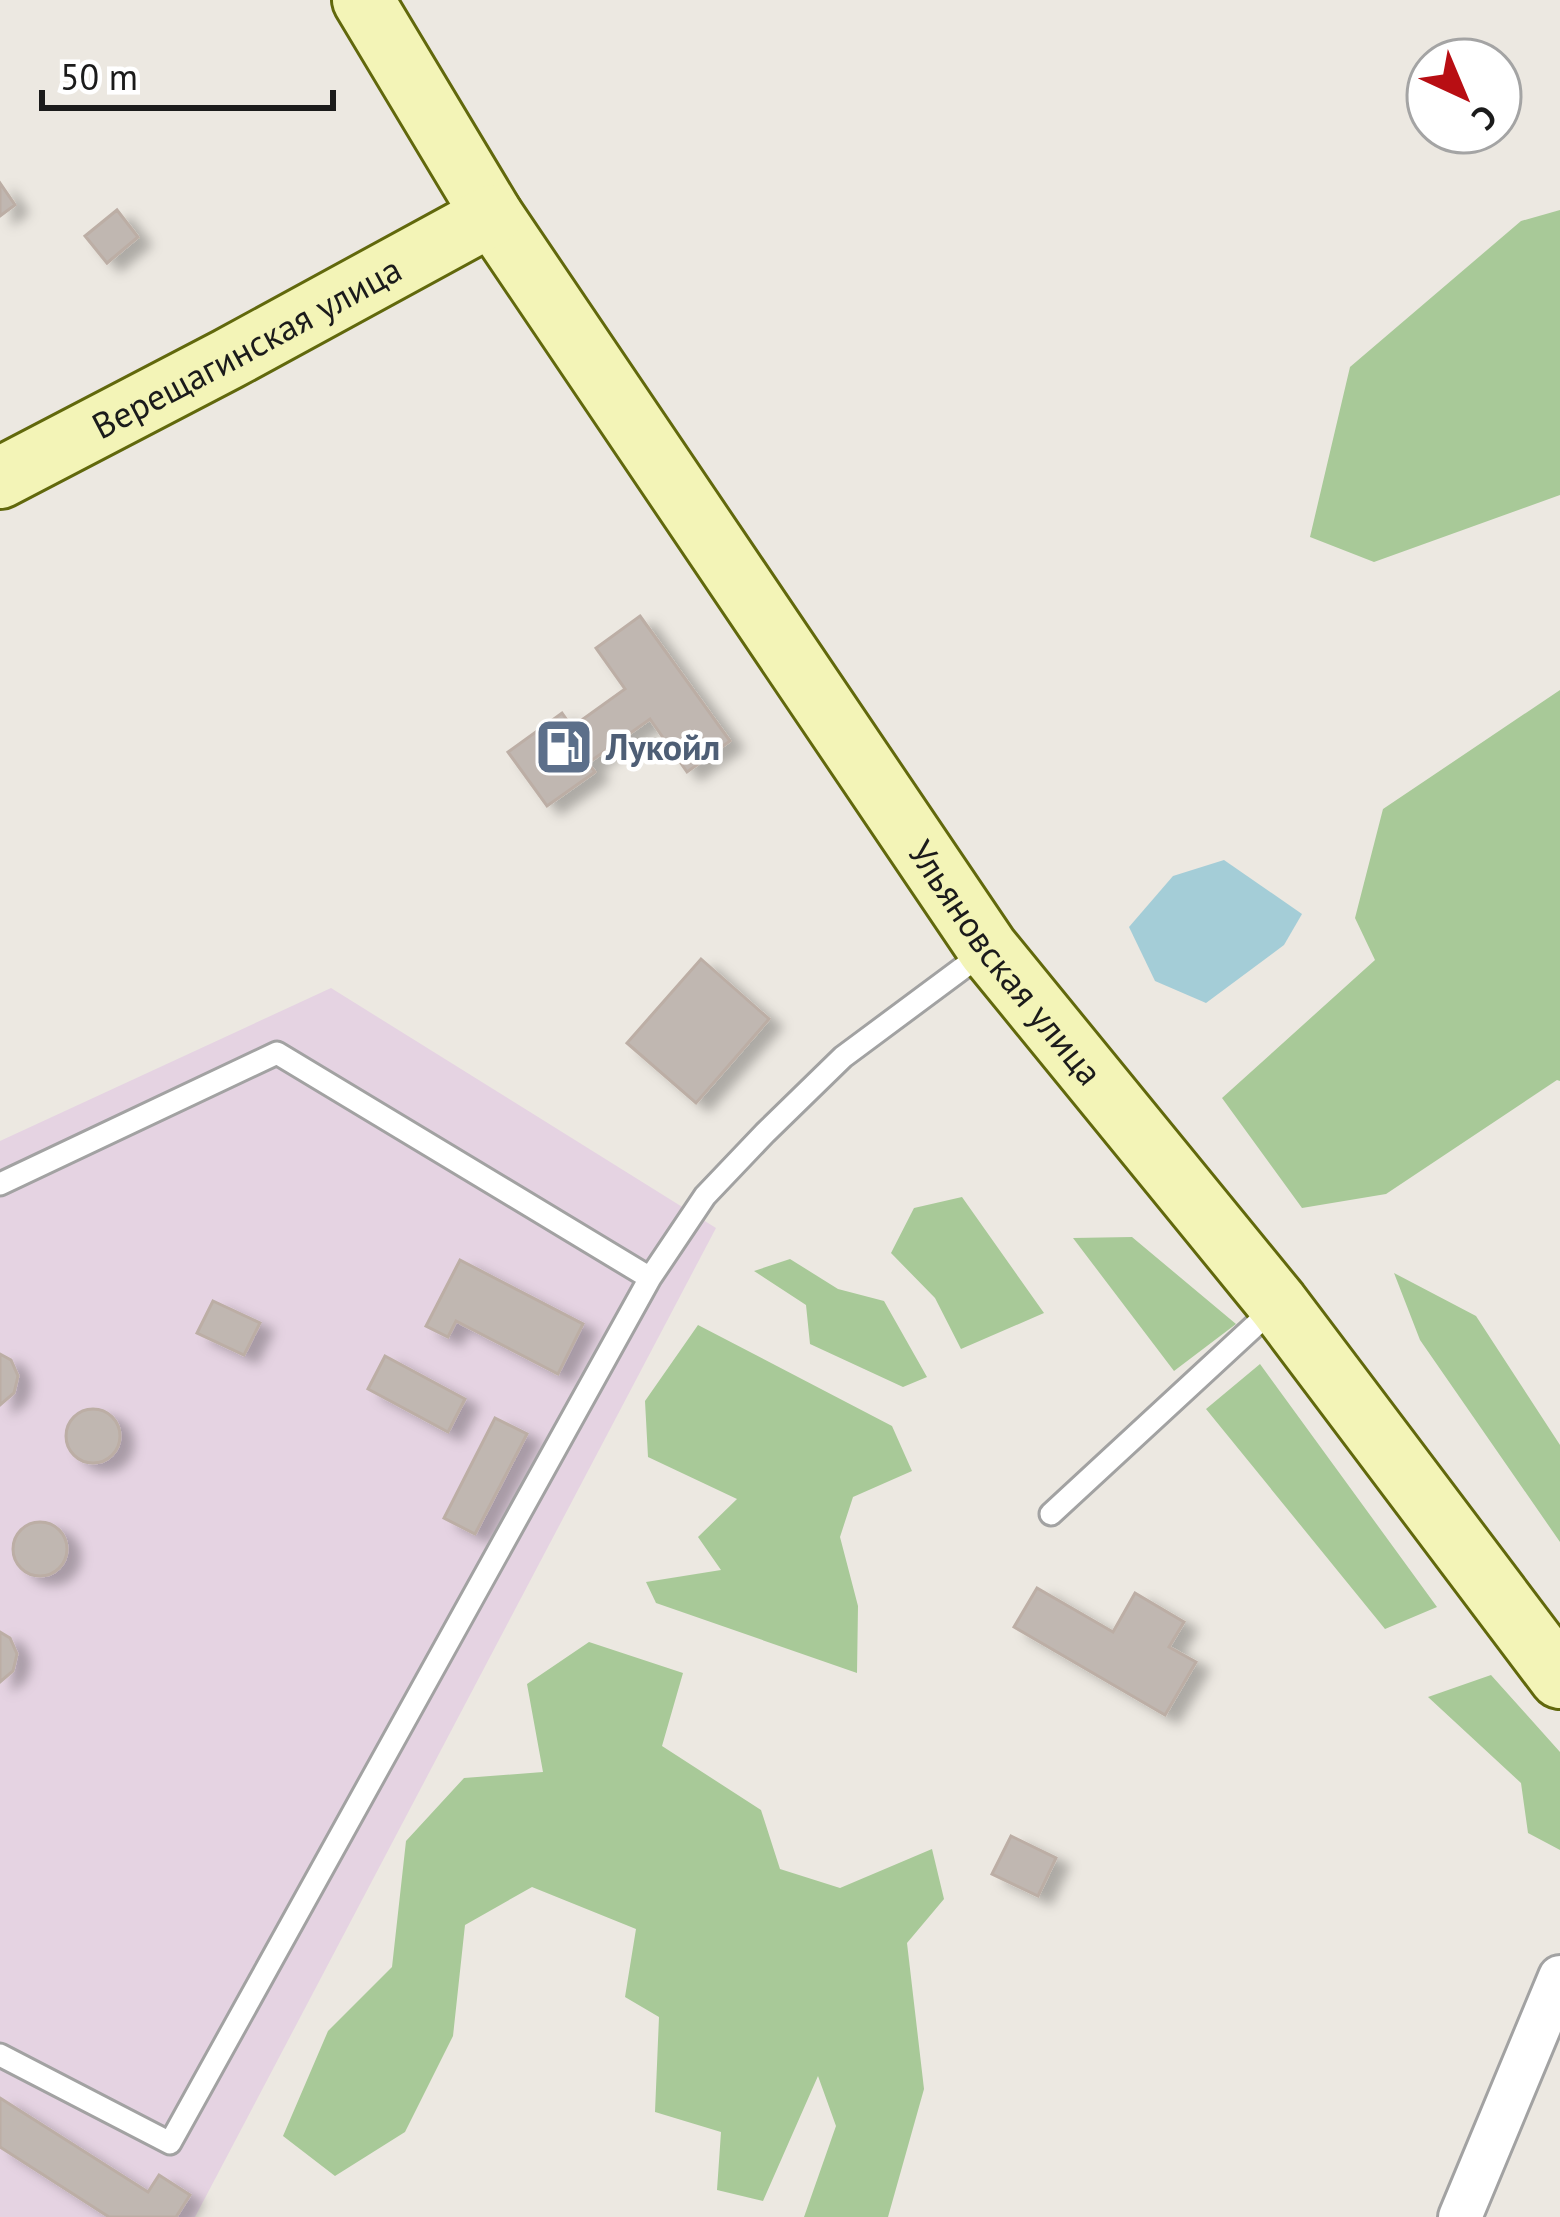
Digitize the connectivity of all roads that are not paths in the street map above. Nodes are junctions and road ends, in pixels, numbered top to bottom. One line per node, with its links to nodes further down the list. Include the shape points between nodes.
1 (363, 0): 2 (main road, Ульяновская улица)
2 (492, 215): 3 (main road, Верещагинская улица); 4 (main road, Ульяновская улица)
3 (0, 478)
4 (988, 949): 6 (lane, via 843,1057 780,1118 705,1196); 7 (main road, Ульяновская улица)
5 (0, 1184): 6 (lane, via 277,1053)
6 (650, 1278): 11 (lane, via 170,2143)
7 (1278, 1304): 8 (lane); 9 (main road, Ульяновская улица)
8 (1051, 1514)
9 (1560, 1678)
10 (1560, 1977): 12 (street)
11 (0, 2055)
12 (1460, 2217)

